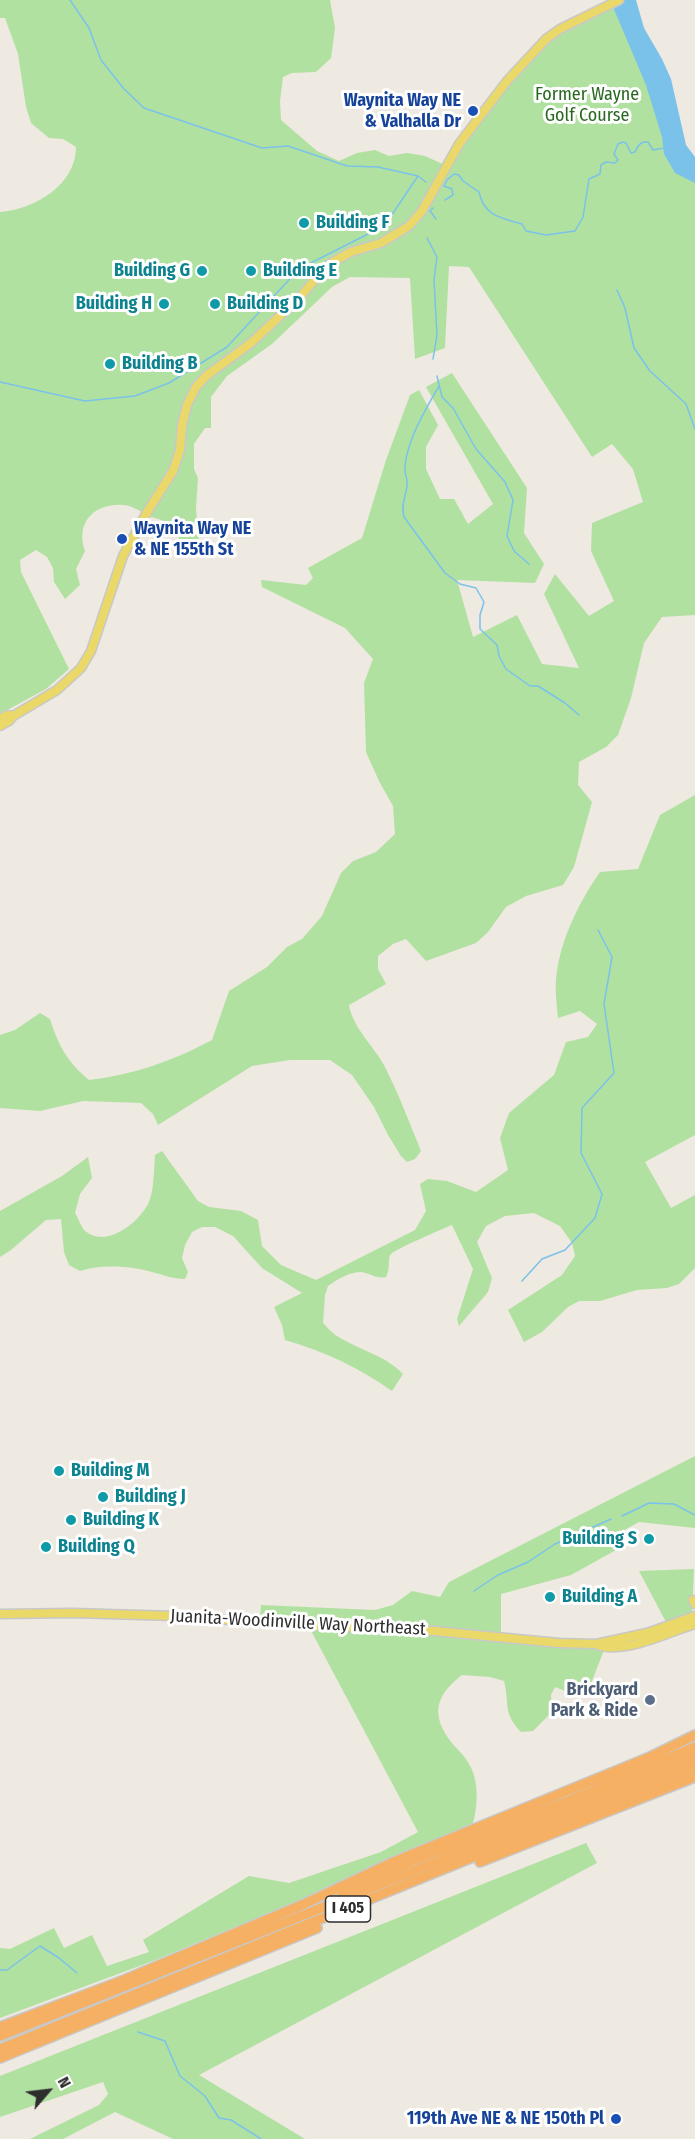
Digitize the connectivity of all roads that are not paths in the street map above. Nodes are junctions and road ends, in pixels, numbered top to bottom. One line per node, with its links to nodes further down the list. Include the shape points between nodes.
1 (619, 0): 2 (main road, via 546,39 507,81 459,144 422,211 409,226 325,268 251,343 196,387 187,405 174,471 123,555 91,651 81,668 57,690)
2 (13, 716): 3 (main road); 4 (main road)
3 (0, 719)
4 (0, 726)
5 (0, 1614): 8 (main road, Juanita-Woodinville Way Northeast, via 163,1616)
6 (693, 1622): 7 (main road, Juanita-Woodinville Way Northeast); 7 (main road); 8 (main road, Juanita-Woodinville Way Northeast, via 633,1644 605,1648)
7 (654, 1630): 8 (main road, Juanita-Woodinville Way Northeast)
8 (596, 1644)
9 (695, 1735): 16 (highway, via 383,1866)
10 (695, 1747): 14 (highway, I 405)
11 (695, 1757): 15 (highway, I 405)
12 (695, 1767): 20 (highway, I 405)
13 (695, 1775): 19 (highway, I 405)
14 (617, 1780): 15 (highway); 16 (highway, I 405)
15 (607, 1794): 18 (highway, I 405)
16 (302, 1905): 17 (highway, I 405)
17 (0, 2027)
18 (0, 2037)
19 (48, 2039): 20 (highway, I 405, via 36,2038); 21 (highway, I 405)
20 (0, 2051)
21 (0, 2058)

